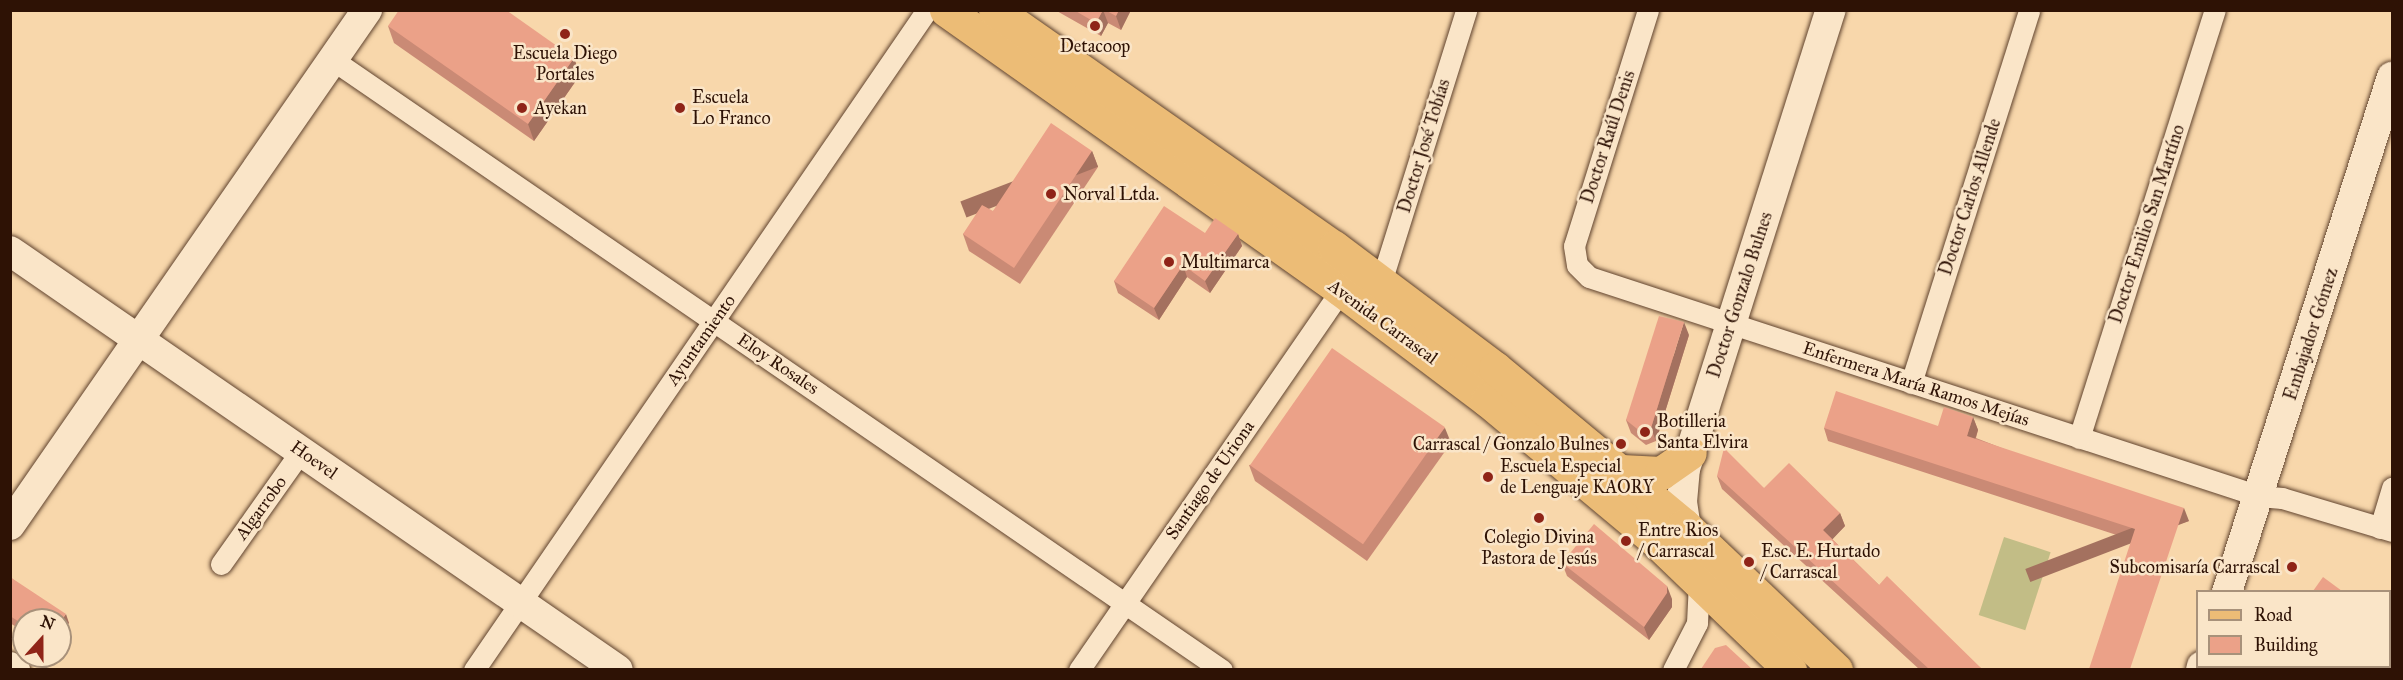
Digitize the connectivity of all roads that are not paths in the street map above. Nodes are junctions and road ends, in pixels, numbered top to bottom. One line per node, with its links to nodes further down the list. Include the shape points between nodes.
1 (367, 10): 10 (street)
2 (927, 10): 17 (street, Ayuntamiento)
3 (946, 10): 16 (main road, Avenida Carrascal)
4 (995, 10): 15 (main road, Avenida Carrascal)
5 (1466, 10): 15 (street, Doctor José Tobías)
6 (1648, 10): 14 (street, Doctor Raúl Denis, via 1574,246)
7 (1831, 10): 18 (street, Doctor Gonzalo Bulnes)
8 (2029, 10): 20 (street, Doctor Carlos Allende)
9 (2215, 10): 21 (street, Doctor Emilio San Martíno)
10 (333, 60): 17 (street, Eloy Rosales); 19 (street)
11 (2392, 77): 12 (street, Embajador Gómez)
12 (2386, 119): 26 (street, Embajador Gómez)
13 (10, 251): 19 (street, Hoevel)
14 (1577, 265): 18 (street, Enfermera María Ramos Mejías, via 1597,281)
15 (1381, 282): 24 (main road, Avenida Carrascal)
16 (1341, 290): 31 (main road, Avenida Carrascal, via 1522,429); 34 (street, Santiago de Uriona)
17 (714, 321): 33 (street, Ayuntamiento); 34 (street, Eloy Rosales)
18 (1731, 324): 20 (street, Enfermera María Ramos Mejías); 23 (street, Doctor Gonzalo Bulnes)
19 (139, 339): 22 (street, Hoevel); 27 (street)
20 (1911, 383): 21 (street, Enfermera María Ramos Mejías)
21 (2079, 438): 26 (street, Enfermera María Ramos Mejías)
22 (301, 451): 30 (street, Algarrobo); 33 (street, Hoevel)
23 (1690, 453): 24 (main road, via 1661,473); 28 (street, Doctor Gonzalo Bulnes, via 1682,491)
24 (1621, 471): 28 (main road, Avenida Carrascal)
25 (2392, 488): 29 (street)
26 (2259, 496): 29 (street, Enfermera María Ramos Mejías, via 2282,498); 32 (street, Embajador Gómez)
27 (10, 525)
28 (1684, 525): 31 (street, Doctor Gonzalo Bulnes); 43 (main road, Avenida Carrascal)
29 (2386, 529)
30 (221, 564)
31 (1699, 582): 41 (street, via 1697,623); 42 (main road, Avenida Carrascal)
32 (2227, 590)
33 (521, 603): 37 (street, Ayuntamiento); 38 (street, Hoevel)
34 (1125, 603): 39 (street, Santiago de Uriona); 40 (street, Eloy Rosales)
35 (10, 667): 36 (street)
36 (15, 669)
37 (474, 669)
38 (618, 669)
39 (1079, 669)
40 (1222, 669)
41 (1673, 669)
42 (1790, 669)
43 (1836, 669)

